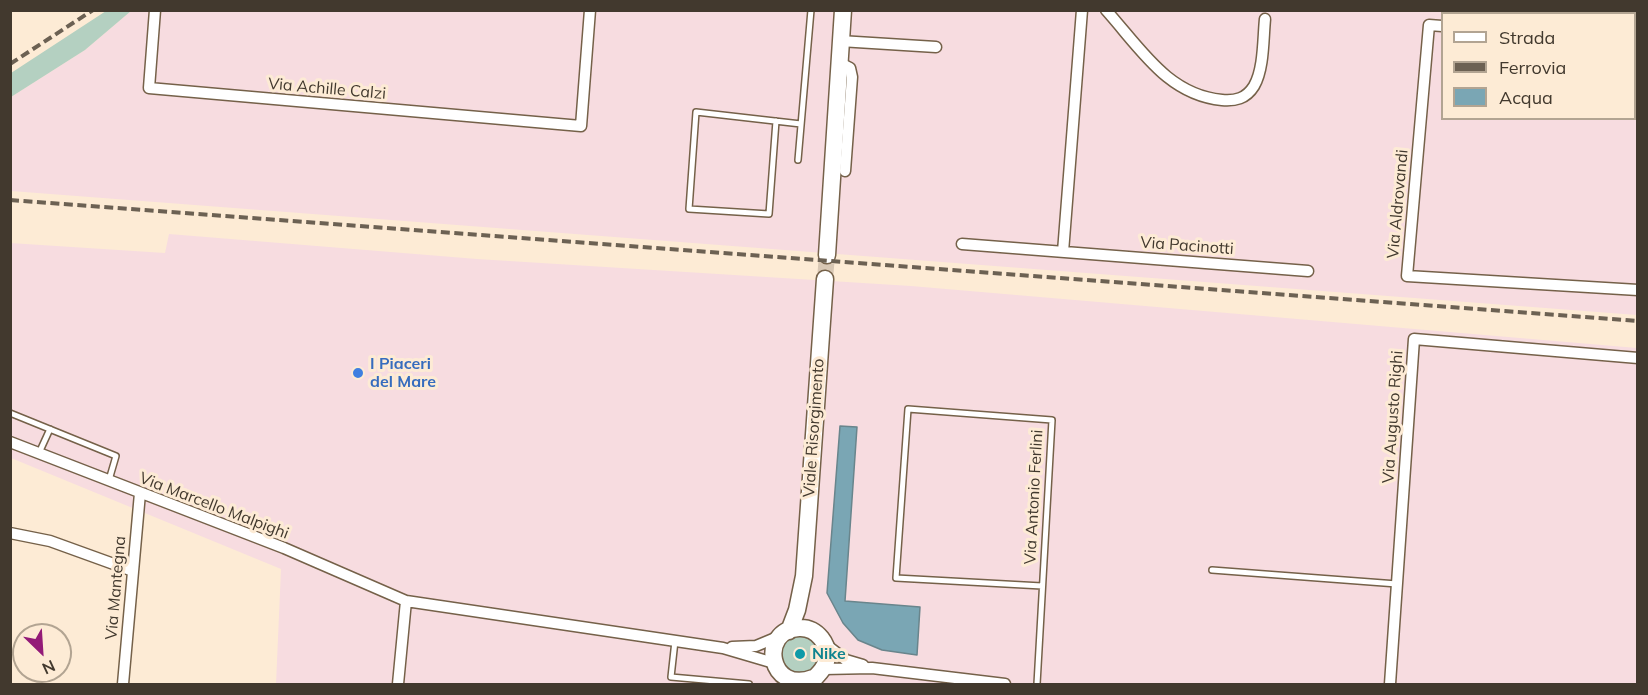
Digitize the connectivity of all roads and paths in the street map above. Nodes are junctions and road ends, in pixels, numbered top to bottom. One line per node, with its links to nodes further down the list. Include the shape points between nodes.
1 (155, 10): 2 (street, Via Achille Calzi, via 149,88 581,126)
2 (590, 10)
3 (811, 10): 13 (lane)
4 (843, 10): 9 (main road)
5 (1082, 10): 17 (street)
6 (1106, 10): 7 (street, via 1170,81 1193,95 1230,100 1244,97 1258,79)
7 (1265, 19)
8 (1441, 26): 21 (street, Via Aldrovandi, via 1429,25 1407,276)
9 (840, 41): 10 (street); 11 (main road)
10 (936, 47)
11 (840, 63): 15 (street, via 850,68 852,77); 18 (main road)
12 (776, 121): 12 (lane, via 696,112 689,209 769,214); 13 (lane)
13 (801, 124): 14 (lane)
14 (798, 160)
15 (845, 171)
16 (962, 244): 17 (street, Via Pacinotti)
17 (1063, 252): 19 (street, Via Pacinotti)
18 (827, 255)
19 (1308, 271)
20 (825, 279): 32 (main road, Viale Risorgimento)
21 (1638, 290)
22 (1638, 358): 33 (street, Via Augusto Righi, via 1413,339)
23 (10, 413): 24 (lane)
24 (50, 429): 26 (lane); 27 (lane, via 116,456)
25 (10, 442): 26 (street, Via Marcello Malpighi)
26 (39, 453): 27 (street, Via Marcello Malpighi)
27 (109, 480): 28 (street, Via Marcello Malpighi)
28 (140, 493): 31 (street, Via Mantegna); 35 (street, Via Marcello Malpighi, via 284,548)
29 (10, 533): 31 (street, via 50,541)
30 (1212, 570): 33 (lane)
31 (133, 571): 44 (street, Via Mantegna)
32 (804, 576): 36 (main road, Viale Risorgimento, via 797,610); 37 (main road, Viale Risorgimento, via 806,610)
33 (1397, 584): 49 (street, Via Augusto Righi)
34 (1042, 586): 34 (lane, Via Antonio Ferlini, via 1052,420 908,409 896,578); 48 (lane, Via Antonio Ferlini)
35 (406, 601): 38 (street, Via Marcello Malpighi); 45 (street)
36 (785, 633): 37 (main road, via 797,628); 39 (street, Via Marcello Malpighi, via 756,646); 40 (main road, Viale Risorgimento, via 774,649)
37 (819, 638): 41 (street, via 846,660); 42 (main road, Viale Risorgimento, via 826,661)
38 (675, 641): 39 (street, Via Marcello Malpighi); 46 (lane, via 671,676)
39 (723, 648): 40 (street, Via Marcello Malpighi)
40 (774, 663): 43 (main road)
41 (872, 668): 42 (street); 47 (street)
42 (815, 677): 43 (main road)
43 (786, 681)
44 (123, 684)
45 (398, 684)
46 (749, 684)
47 (999, 684)
48 (1037, 684)
49 (1390, 684)

